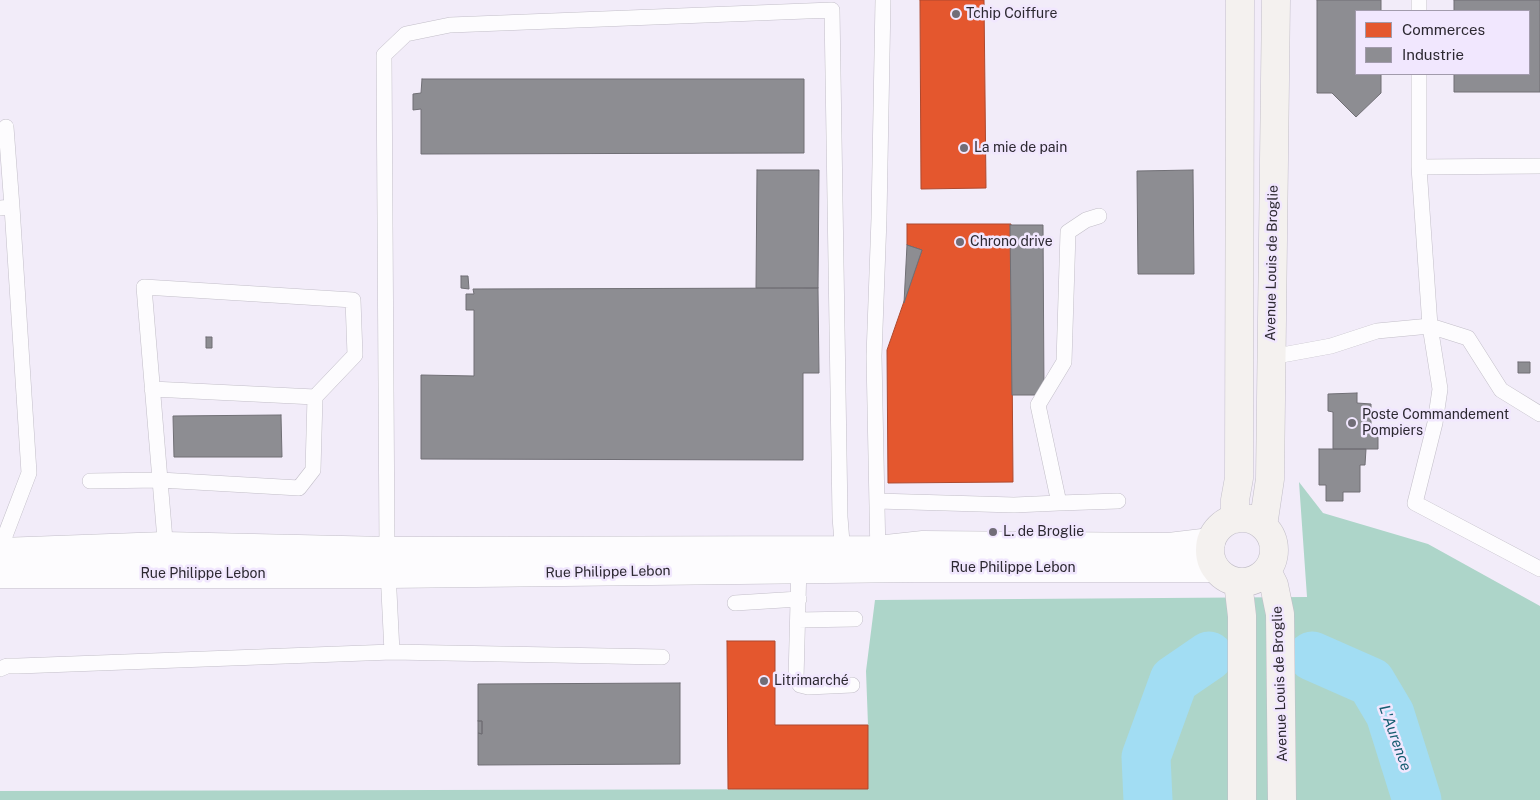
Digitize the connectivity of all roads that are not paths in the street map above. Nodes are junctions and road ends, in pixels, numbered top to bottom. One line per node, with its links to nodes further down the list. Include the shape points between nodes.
1 (883, 0): 18 (lane, via 874,356)
2 (1240, 0): 20 (main road, via 1239,478)
3 (1276, 0): 11 (main road, Avenue Louis de Broglie)
4 (1419, 75): 7 (lane)
5 (6, 127): 8 (lane)
6 (1540, 166): 7 (lane)
7 (1419, 167): 10 (lane)
8 (6, 208): 24 (lane, via 29,473)
9 (1099, 216): 19 (lane, via 1068,232 1064,362 1038,405)
10 (1430, 326): 11 (lane, via 1377,331 1331,346); 14 (lane, via 1468,338 1501,390); 29 (lane, via 1440,389 1415,503)
11 (1271, 357): 21 (main road, Avenue Louis de Broglie, via 1270,479)
12 (152, 389): 13 (lane); 13 (lane, via 144,287 353,300 355,355); 15 (lane)
13 (315, 397): 15 (lane, via 313,470 299,488)
14 (1540, 414)
15 (160, 480): 16 (lane); 23 (lane)
16 (90, 481)
17 (1118, 501): 19 (lane)
18 (877, 502): 19 (lane); 26 (lane)
19 (1059, 503)
20 (1235, 518): 21 (main road, via 1245,518); 22 (main road, via 1220,527)
21 (1263, 526): 30 (main road, via 1270,533 1274,552)
22 (1211, 542): 26 (street, Rue Philippe Lebon, via 1169,547 923,546); 33 (main road, via 1209,551)
23 (165, 546): 24 (street, Rue Philippe Lebon); 28 (street, Rue Philippe Lebon); 32 (lane)
24 (0, 551)
25 (842, 559): 26 (street, Rue Philippe Lebon); 27 (street, Rue Philippe Lebon); 28 (lane, via 832,10 450,25 406,34 384,55)
26 (878, 559): 33 (street, Rue Philippe Lebon)
27 (799, 560): 28 (street, Rue Philippe Lebon); 34 (lane)
28 (387, 563): 32 (street, Rue Philippe Lebon); 38 (lane)
29 (1540, 569)
30 (1267, 570): 33 (main road, via 1252,581); 43 (main road, Avenue Louis de Broglie, via 1280,614)
31 (0, 574): 32 (street, Rue Philippe Lebon)
32 (168, 574)
33 (1226, 575): 42 (main road, via 1242,616)
34 (799, 599): 35 (lane); 37 (lane)
35 (735, 603)
36 (855, 619): 37 (lane)
37 (798, 620): 41 (lane, via 796,679 800,685)
38 (392, 652): 39 (lane); 40 (lane, via 7,666)
39 (662, 657)
40 (0, 669)
41 (852, 685)
42 (1242, 800)
43 (1282, 800)

